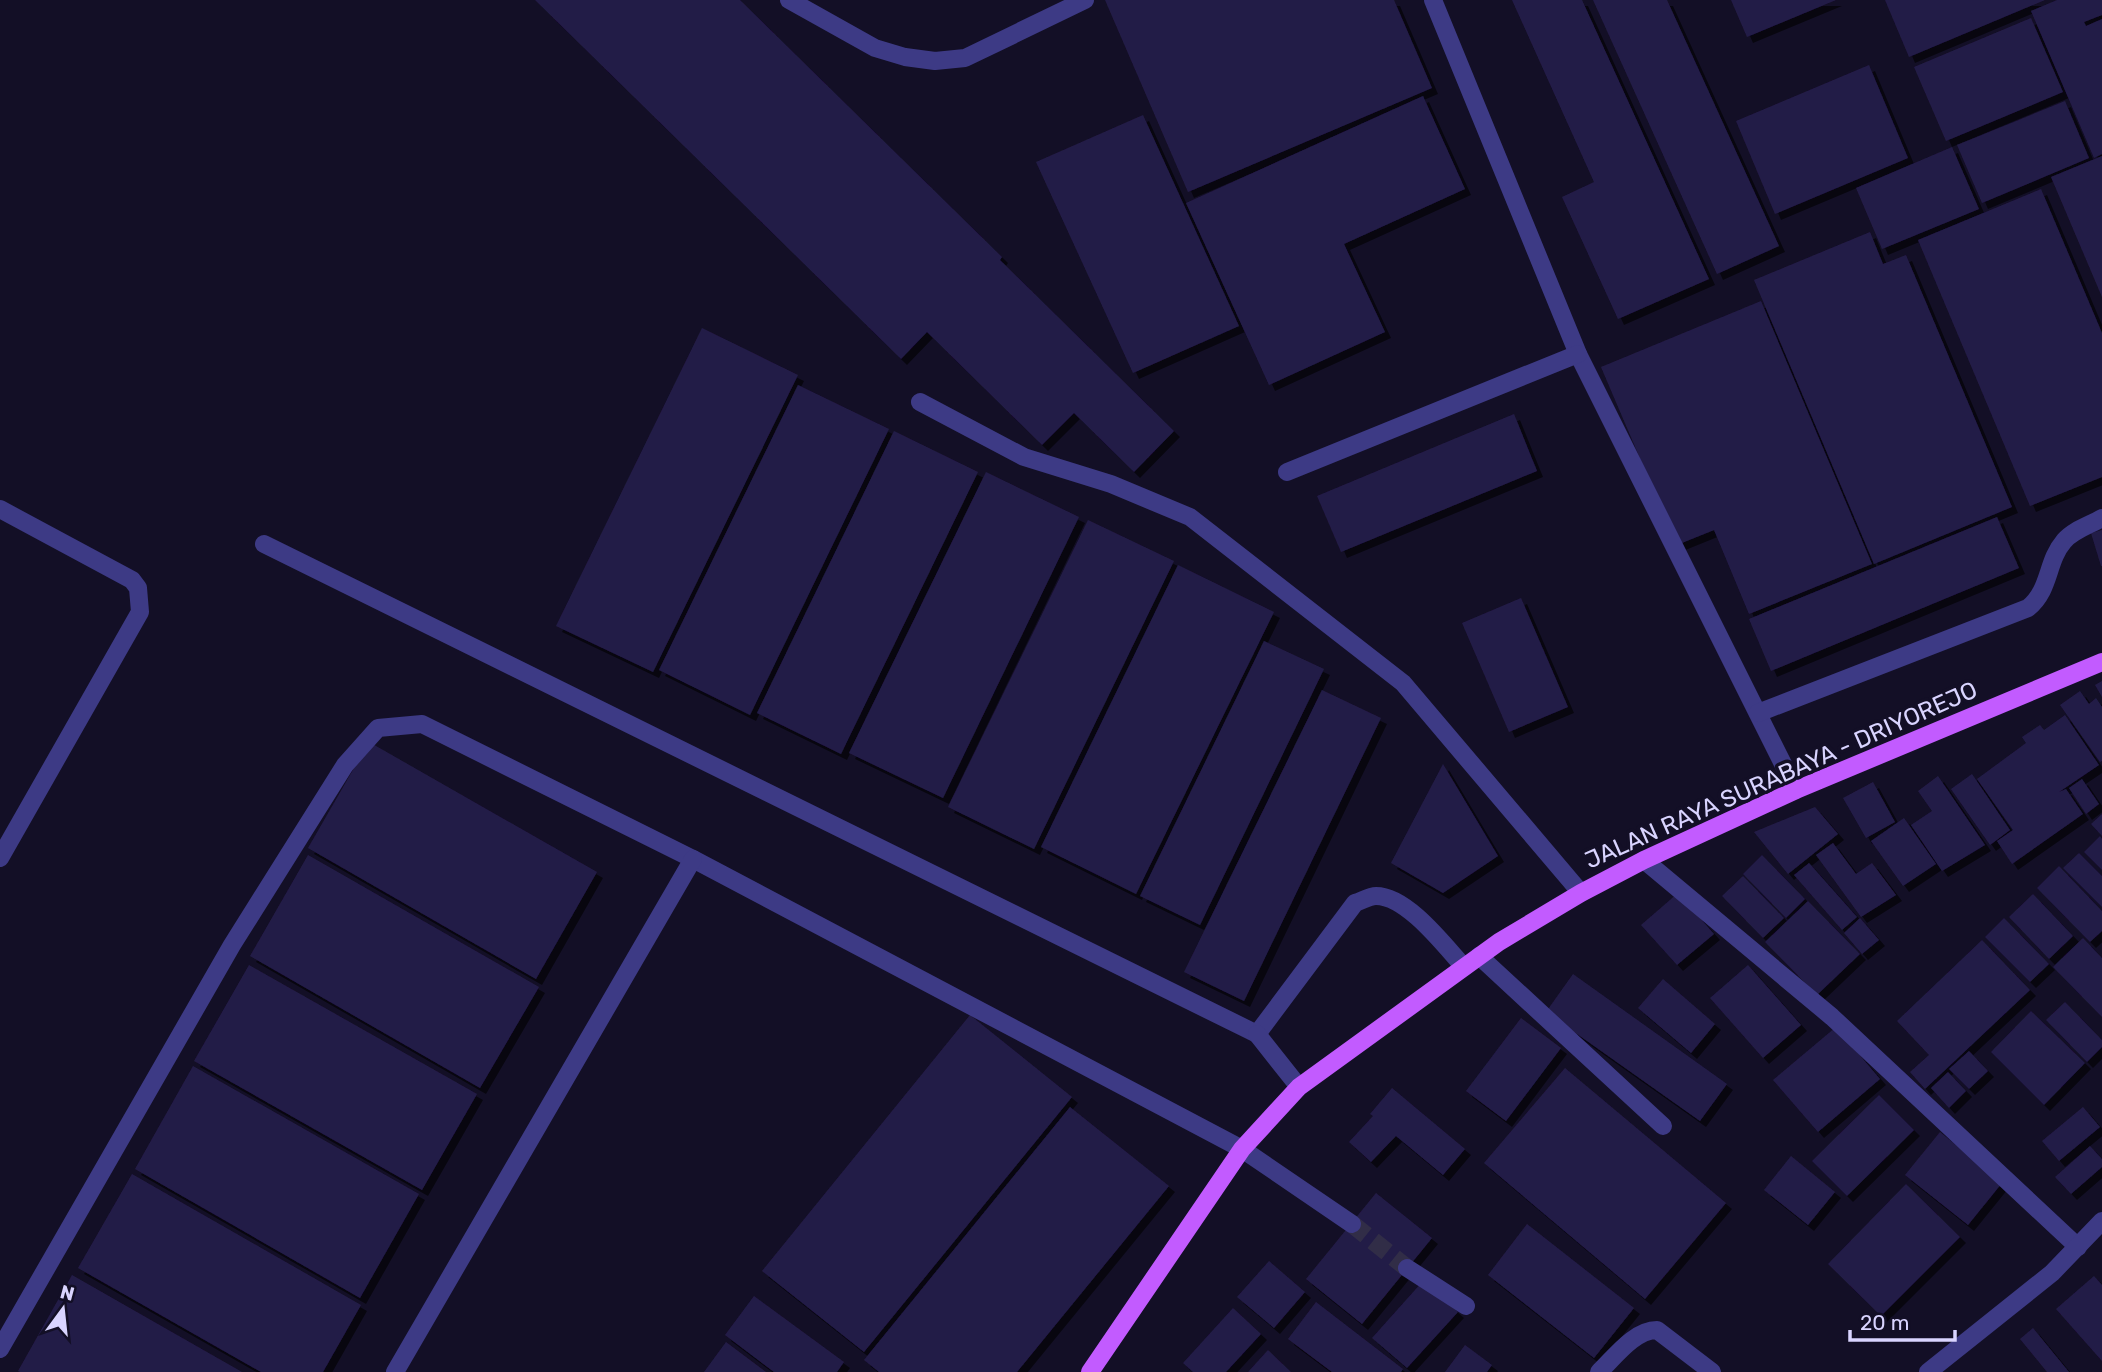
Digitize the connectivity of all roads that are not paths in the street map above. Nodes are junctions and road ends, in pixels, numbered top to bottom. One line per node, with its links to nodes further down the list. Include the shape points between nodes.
1 (789, 0): 2 (street, via 875,48 935,61 965,58)
2 (1085, 0)
3 (1433, 0): 4 (street)
4 (1578, 355): 6 (street); 11 (street)
5 (920, 402): 16 (street, via 1024,457 1111,484 1189,517 1403,683)
6 (1287, 472)
7 (0, 509): 13 (street, via 132,580 138,588 140,612)
8 (2102, 518): 11 (street, via 2066,539 2038,600 2028,608)
9 (264, 544): 19 (street)
10 (2102, 662): 12 (main road, JALAN RAYA SURABAYA - DRIYOREJO)
11 (1758, 713): 12 (street)
12 (1796, 790): 15 (main road, JALAN RAYA SURABAYA - DRIYOREJO)
13 (0, 858)
14 (693, 859): 22 (street); 28 (street, via 422,724 378,728 345,765 232,945); 29 (street)
15 (1644, 860): 16 (main road, JALAN RAYA SURABAYA - DRIYOREJO); 25 (street, via 1832,1017)
16 (1581, 893): 17 (main road, JALAN RAYA SURABAYA - DRIYOREJO)
17 (1479, 956): 18 (main road, JALAN RAYA SURABAYA - DRIYOREJO); 21 (street)
18 (1464, 967): 19 (street, via 1410,912 1392,898 1373,895 1356,903); 20 (main road, JALAN RAYA SURABAYA - DRIYOREJO)
19 (1257, 1034): 20 (street)
20 (1299, 1087): 22 (main road, JALAN RAYA SURABAYA - DRIYOREJO)
21 (1662, 1126)
22 (1242, 1149): 24 (street); 30 (main road, JALAN RAYA SURABAYA - DRIYOREJO)
23 (2102, 1221): 25 (street)
24 (1352, 1224)
25 (2078, 1247): 33 (street)
26 (1407, 1268): 27 (street)
27 (1466, 1306)
28 (0, 1349)
29 (394, 1372)
30 (1090, 1372)
31 (1599, 1372): 32 (street, via 1647,1330 1657,1330)
32 (1712, 1372)
33 (1928, 1372)

